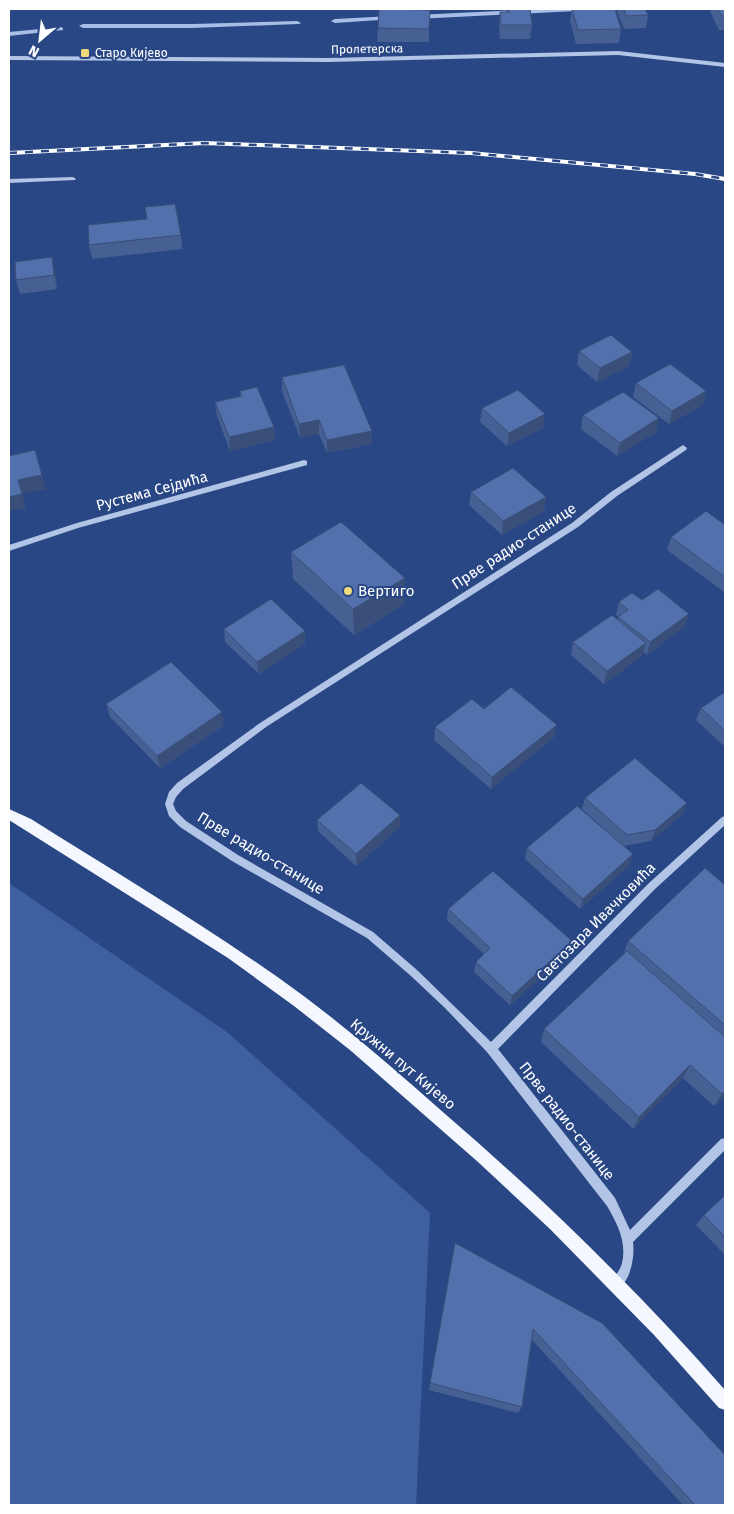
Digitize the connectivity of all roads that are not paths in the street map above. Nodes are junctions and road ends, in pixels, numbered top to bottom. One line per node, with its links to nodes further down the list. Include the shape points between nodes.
1 (9, 58): 2 (street, Пролетерска, via 54,58 64,62 87,58 328,60 618,53)
2 (725, 65)
3 (73, 179): 4 (street)
4 (9, 181)
5 (683, 448): 10 (street, Прве радио-станице, via 574,525 263,725 187,780 170,798 172,813 182,824 370,935 414,973)
6 (304, 463): 7 (street, Рустема Сејдића)
7 (9, 548)
8 (9, 814): 13 (main road, Кружни пут Кијево, via 228,952 329,1024 493,1164)
9 (725, 820): 10 (street, Светозара Ивачковића, via 652,886)
10 (491, 1049): 12 (street, Прве радио-станице, via 611,1202)
11 (725, 1143): 12 (street)
12 (627, 1240): 13 (street, Прве радио-станице, via 628,1267)
13 (616, 1284): 14 (main road, Кружни пут Кијево)
14 (725, 1402)

